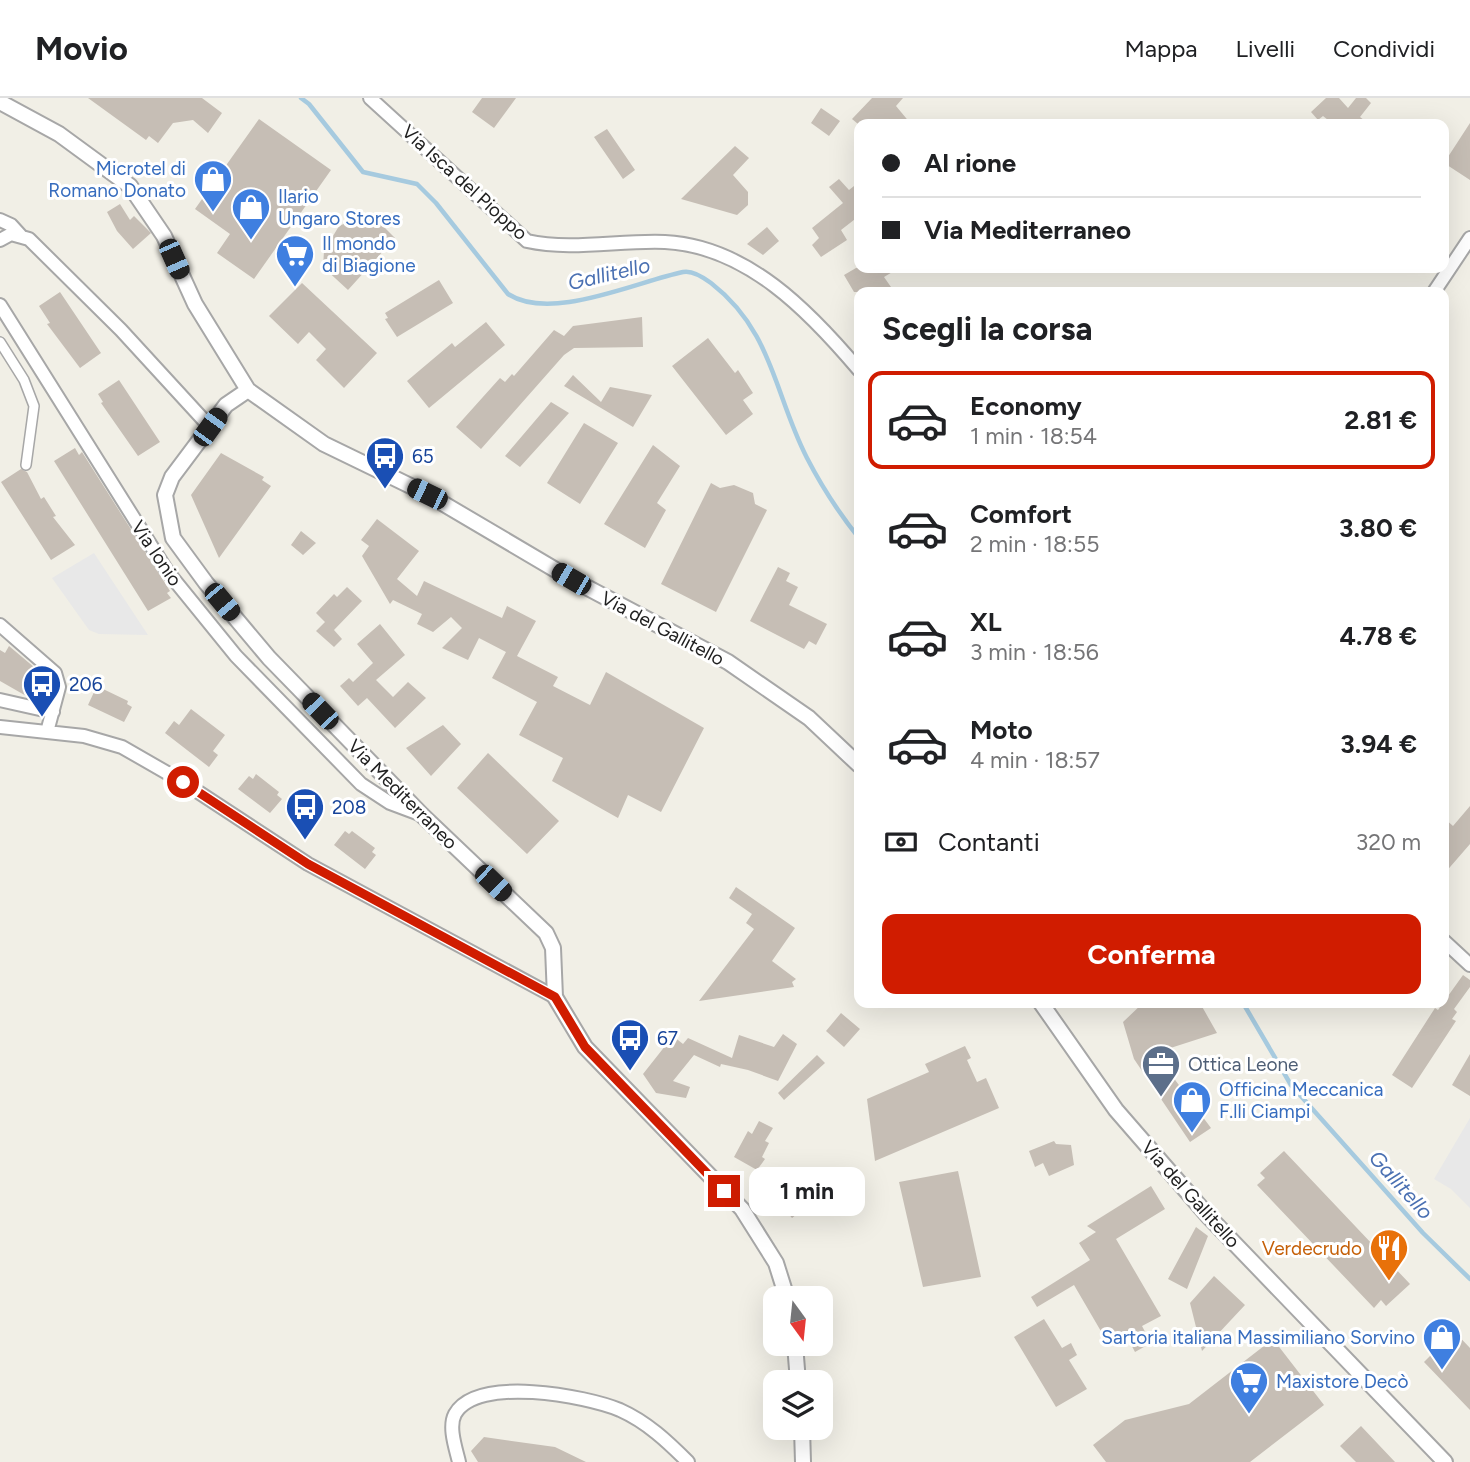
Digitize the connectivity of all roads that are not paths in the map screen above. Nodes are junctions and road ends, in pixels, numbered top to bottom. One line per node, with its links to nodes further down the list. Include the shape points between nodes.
1 (370, 98): 10 (street, Via Isca del Pioppo, via 527,241 549,246 665,242 698,247 746,267 785,293)
2 (0, 102): 11 (street, Via del Gallitello, via 59,134 130,186 164,236 195,304)
3 (0, 220): 4 (street)
4 (22, 237): 6 (street, via 11,234); 12 (street, via 121,330)
5 (1470, 238): 7 (street)
6 (0, 240)
7 (1449, 269)
8 (0, 305): 20 (street, Via Ionio, via 167,571 236,656 361,784)
9 (0, 342): 13 (street, via 34,406)
10 (854, 364)
11 (248, 390): 12 (street, Via Mediterraneo, via 226,405); 19 (street, Via del Gallitello, via 324,444 427,494 571,579 728,662 809,718)
12 (210, 427): 20 (street, Via Mediterraneo, via 172,477 165,495 173,538 269,658)
13 (26, 465)
14 (0, 625): 16 (street, via 55,673 59,687)
15 (0, 700): 16 (street)
16 (53, 712): 18 (street)
17 (0, 727): 18 (street)
18 (47, 732): 23 (street, via 122,747 308,864)
19 (854, 760)
20 (422, 816): 23 (street, Via Mediterraneo, via 546,933 553,948)
21 (1449, 946): 22 (street)
22 (1470, 965)
23 (555, 997): 25 (street, Via Mediterraneo, via 585,1047 742,1209 776,1263)
24 (1044, 1008): 30 (street, Via del Gallitello, via 1116,1111 1209,1217)
25 (783, 1286)
26 (802, 1440): 29 (street)
27 (459, 1462): 28 (street, via 454,1415 468,1401 499,1394 552,1392 619,1410 660,1434)
28 (688, 1462)
29 (803, 1462)
30 (1445, 1462)

